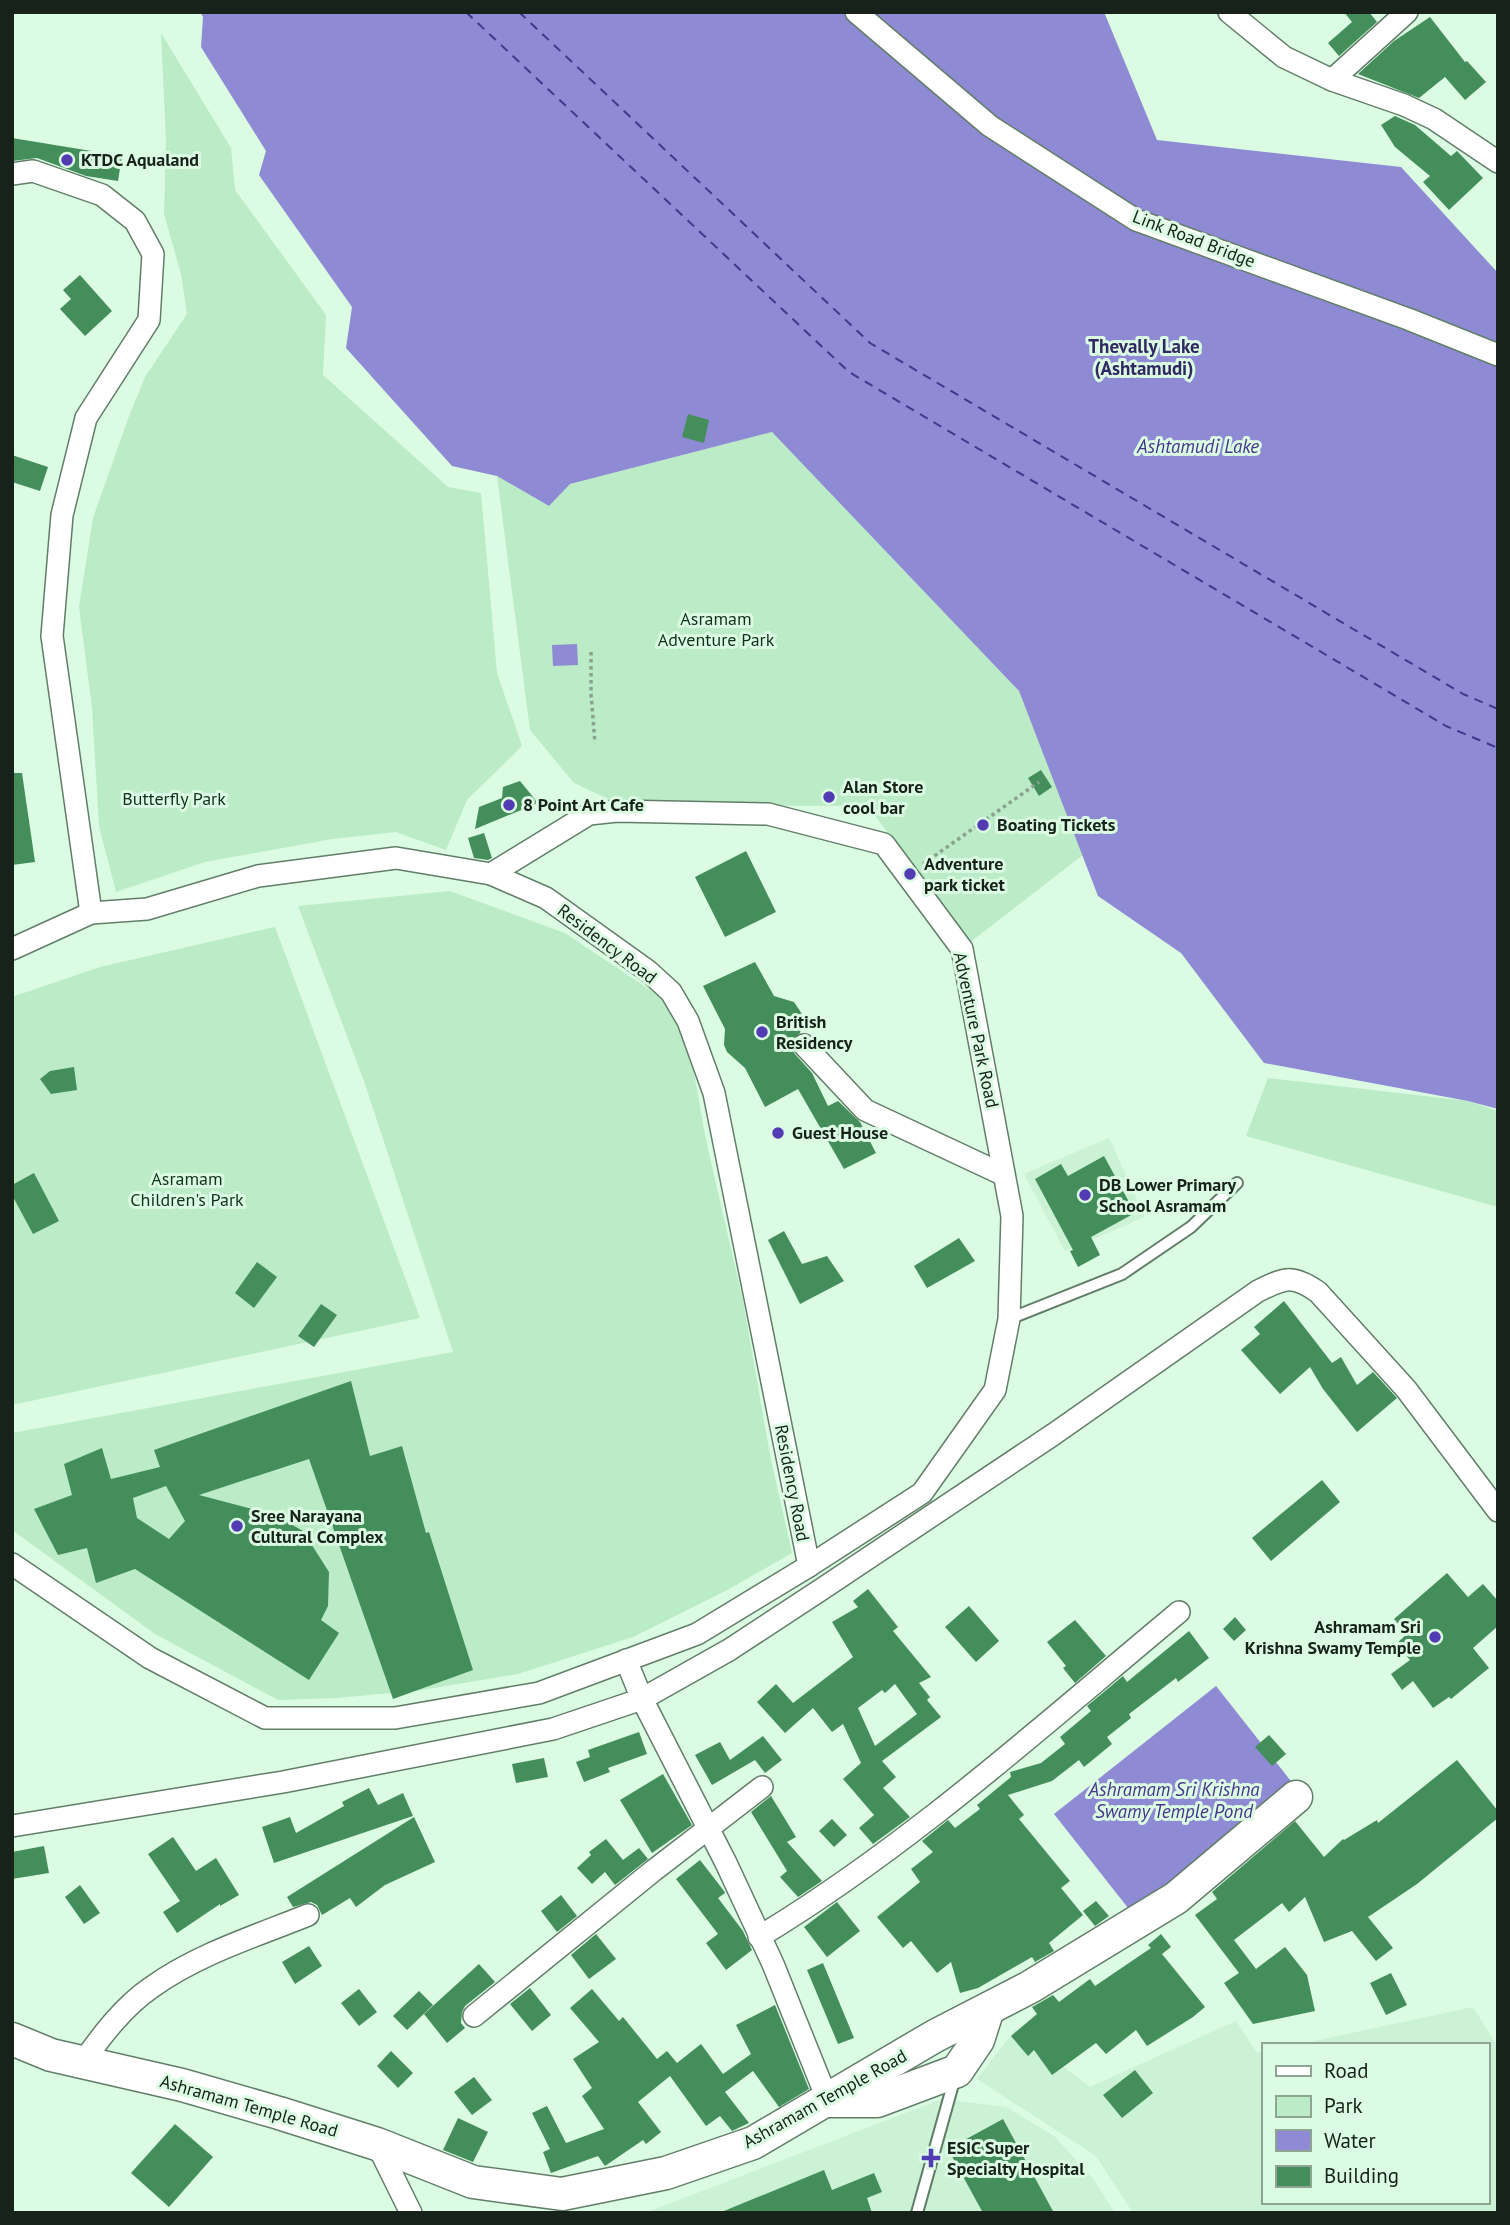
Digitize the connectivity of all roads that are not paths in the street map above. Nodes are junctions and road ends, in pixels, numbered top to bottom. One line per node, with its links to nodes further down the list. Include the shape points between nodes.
1 (856, 12): 7 (street, Link Road Bridge, via 990,126 1136,220)
2 (1229, 12): 4 (street, via 1284,57)
3 (1407, 12): 4 (street)
4 (1332, 80): 5 (street, via 1434,119)
5 (1498, 162)
6 (12, 174): 9 (street, via 33,171 102,195 135,221 153,254 149,320 86,418 62,515 52,636)
7 (1498, 355)
8 (491, 874): 9 (street, Residency Road, via 396,858 258,876 147,909); 12 (street, Adventure Park Road, via 589,814 617,811 768,814 884,844 962,949); 17 (street, Residency Road, via 546,898 648,971 671,992 688,1021 714,1093)
9 (91, 913): 10 (street, Residency Road)
10 (12, 950)
11 (803, 1045): 12 (street, via 865,1110)
12 (1004, 1175): 14 (street, Adventure Park Road, via 1012,1216)
13 (1237, 1183): 14 (lane, via 1191,1227 1122,1274)
14 (1010, 1319): 17 (street, Adventure Park Road, via 995,1391 922,1493)
15 (1498, 1511): 20 (street, via 1406,1389 1318,1292 1302,1280 1290,1278 1258,1291 820,1591)
16 (12, 1564): 19 (street, Adventure Park Road, via 150,1658 265,1718 395,1718 539,1693)
17 (809, 1566): 19 (street, Adventure Park Road, via 697,1634)
18 (1179, 1612): 26 (street, via 854,1876)
19 (626, 1660): 20 (street)
20 (642, 1699): 23 (street, via 553,1729 283,1782); 24 (street)
21 (762, 1787): 24 (street)
22 (1296, 1797): 27 (street, Ashramam Temple Road, via 1175,1898)
23 (12, 1826)
24 (707, 1829): 26 (street); 28 (street)
25 (308, 1915): 31 (street, via 207,1956 151,1987 102,2035)
26 (759, 1937): 33 (street)
27 (988, 2009): 30 (street, Ashramam Temple Road); 32 (street, via 978,2040)
28 (474, 2016)
29 (15, 2044): 31 (street, Ashramam Temple Road)
30 (913, 2050): 32 (street); 33 (street, Ashramam Temple Road)
31 (83, 2062): 34 (street, Ashramam Temple Road, via 194,2089)
32 (947, 2075): 33 (street, via 877,2101); 36 (lane)
33 (828, 2101): 34 (street, Ashramam Temple Road, via 753,2143 666,2173 562,2194 473,2182)
34 (377, 2144): 35 (street)
35 (411, 2213)
36 (917, 2213)

